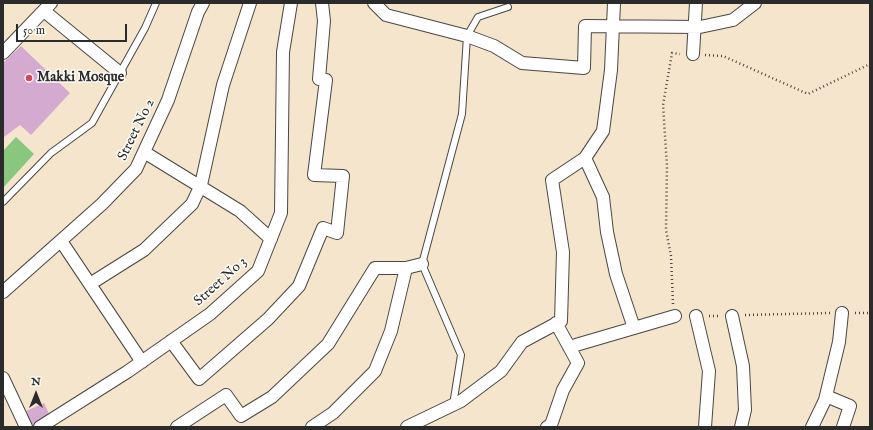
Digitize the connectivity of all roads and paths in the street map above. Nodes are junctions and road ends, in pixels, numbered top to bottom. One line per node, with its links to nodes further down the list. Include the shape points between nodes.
1 (156, 3): 18 (lane)
2 (203, 3): 19 (street, Street No 2, via 168,100)
3 (250, 3): 21 (street, via 223,86)
4 (291, 3): 23 (street, Street No 3, via 283,52 281,213)
5 (322, 3): 36 (street, via 324,21 319,79 326,80 314,175 343,176 337,233 323,228 299,286 268,319 199,380)
6 (374, 3): 14 (street, via 386,15)
7 (614, 3): 12 (street)
8 (696, 3): 13 (street)
9 (755, 3): 13 (street, via 733,20)
10 (47, 7): 15 (street); 18 (street)
11 (508, 7): 14 (lane, via 478,17)
12 (613, 26): 13 (street); 14 (street, via 585,26 584,68 522,63 494,46); 20 (street, via 611,70 603,131)
13 (695, 27): 16 (street)
14 (467, 36): 25 (lane, via 462,114)
15 (3, 53)
16 (693, 54): 17 (path, via 723,56 808,94); 31 (path, via 672,53 663,105 667,166 666,230 671,256 671,289)
17 (870, 64)
18 (120, 73): 22 (lane, via 92,123 51,153)
19 (144, 152): 21 (street); 24 (street, Street No 2, via 136,169)
20 (585, 158): 34 (street, via 552,180 563,252 561,321); 35 (street, via 603,197 616,274)
21 (201, 185): 23 (street, via 240,211); 27 (street, via 192,204 144,250)
22 (3, 202)
23 (271, 239): 36 (street, Street No 3, via 258,271 210,314)
24 (61, 241): 27 (street); 28 (street, Street No 2)
25 (422, 264): 26 (street); 41 (lane, via 461,355)
26 (406, 268): 44 (street, via 375,268 328,344 272,397 241,416 226,395); 45 (street, via 391,330 375,371 333,413)
27 (90, 284): 38 (street)
28 (3, 292)
29 (842, 313): 30 (path); 33 (path); 40 (street, via 839,342)
30 (870, 313)
31 (675, 316): 35 (street)
32 (696, 316): 33 (path); 48 (street, via 709,371)
33 (732, 316): 49 (street, via 743,366 745,410)
34 (556, 323): 37 (street); 41 (street, via 522,342 501,371)
35 (634, 328): 37 (street)
36 (171, 341): 38 (street, Street No 3)
37 (569, 347): 47 (street, via 578,364 563,390 551,425)
38 (142, 362): 43 (street, Street No 3)
39 (3, 378): 42 (street)
40 (826, 396): 50 (street); 51 (street, via 850,406)
41 (452, 405): 46 (street)
42 (26, 427)
43 (40, 427)
44 (177, 427)
45 (312, 427)
46 (407, 427)
47 (547, 427)
48 (705, 427)
49 (741, 427)
50 (812, 427)
51 (843, 427)

